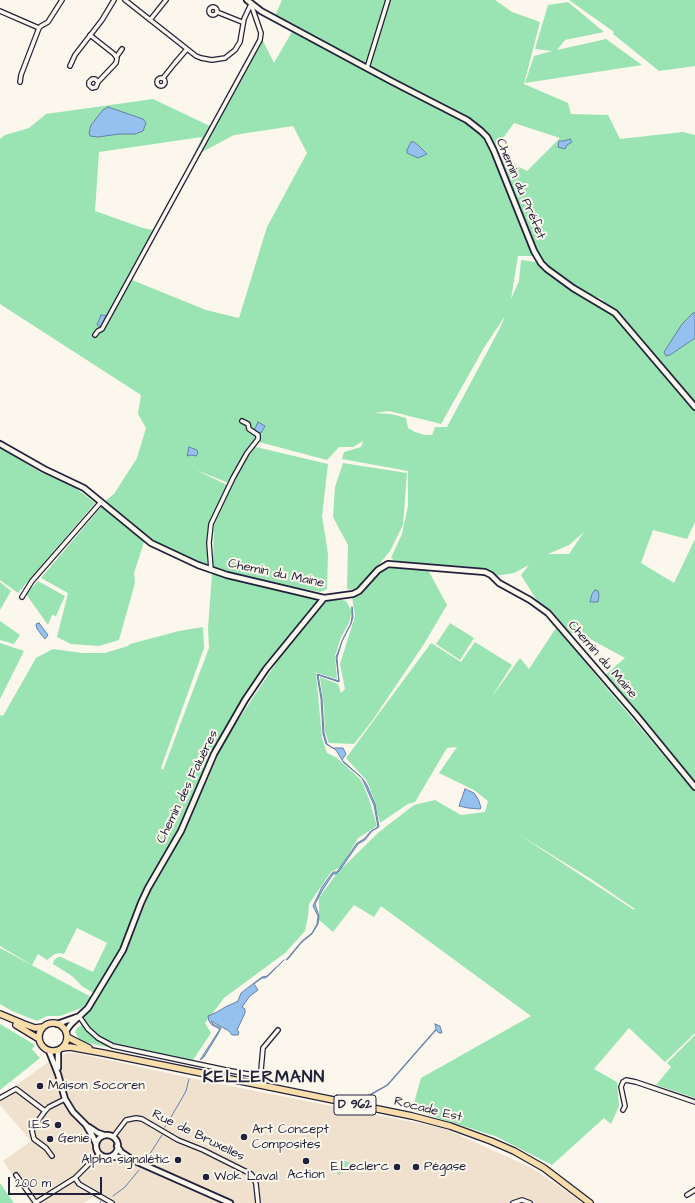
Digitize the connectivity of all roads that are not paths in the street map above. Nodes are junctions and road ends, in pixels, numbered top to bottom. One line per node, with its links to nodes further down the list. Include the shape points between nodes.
1 (62, 0): 12 (street, via 48,22)
2 (114, 0): 13 (street)
3 (125, 0): 10 (street)
4 (166, 0): 10 (street)
5 (247, 0): 7 (street, Chemin du Préfet)
6 (388, 0): 18 (street)
7 (251, 4): 11 (street); 18 (street, Chemin du Préfet); 22 (street, via 261,34 260,40 102,329)
8 (0, 11): 12 (street)
9 (217, 12): 11 (street)
10 (150, 20): 15 (street)
11 (242, 22): 15 (street, via 238,46 225,58 207,60)
12 (39, 28): 20 (street)
13 (90, 35): 16 (street); 17 (street)
14 (122, 49): 16 (street)
15 (187, 49): 19 (street)
16 (117, 56): 21 (street, via 117,61)
17 (70, 66)
18 (367, 68): 23 (street, Chemin du Préfet, via 467,120 487,137 541,263 573,288 615,313)
19 (163, 78)
20 (20, 82)
21 (98, 82)
22 (95, 335)
23 (695, 407)
24 (242, 421): 27 (street, via 258,435 258,439 233,478 211,524)
25 (0, 444): 26 (street, Chemin du Maine, via 44,469 79,484)
26 (101, 502): 27 (street, Chemin du Maine, via 151,543); 28 (street, via 32,581)
27 (210, 570): 29 (street, Chemin du Maine)
28 (22, 597)
29 (324, 598): 30 (street, Chemin du Maine, via 359,592 378,570 388,564 485,572 548,613); 32 (street, Chemin des Faluères, via 260,679 222,740 188,818 140,903 123,950 88,1008)
30 (695, 787)
31 (0, 1015): 34 (main road, via 35,1028); 37 (main road)
32 (78, 1017): 33 (street); 35 (street, via 98,1038 113,1046 248,1074 259,1073 263,1048); 36 (street, Chemin des Faluères, via 71,1024)
33 (57, 1024): 34 (main road, via 50,1023); 36 (main road, via 61,1025)
34 (43, 1027): 37 (main road)
35 (278, 1030)
36 (67, 1034): 38 (main road, via 67,1042); 40 (main road, Rocade Est / D 962, via 84,1046)
37 (39, 1038): 39 (main road, via 42,1046)
38 (60, 1049): 39 (main road); 40 (main road, Rocade Est / D 962, via 70,1047); 41 (street)
39 (49, 1051): 41 (street)
40 (103, 1053): 66 (main road, Rocade Est / D 962, via 450,1126 514,1151 544,1168)
41 (58, 1074): 43 (street)
42 (0, 1098): 46 (street, via 16,1089)
43 (65, 1098): 46 (street); 47 (street)
44 (695, 1102): 45 (street, via 626,1080 621,1087 625,1106)
45 (623, 1110)
46 (46, 1111): 53 (street, via 32,1131 34,1139)
47 (86, 1125): 48 (street); 50 (street)
48 (104, 1135): 49 (street); 50 (street)
49 (113, 1137): 51 (street); 63 (street, Rue de Bruxelles, via 126,1120 142,1119 178,1140 251,1174 256,1184)
50 (96, 1144): 52 (street)
51 (117, 1146): 54 (street, via 115,1153); 55 (street)
52 (99, 1154): 54 (street); 57 (street)
53 (52, 1156)
54 (108, 1156): 55 (street)
55 (133, 1160): 62 (street)
56 (16, 1175): 60 (street)
57 (75, 1178): 60 (street); 61 (street, via 79,1184)
58 (695, 1190): 59 (street)
59 (687, 1195)
60 (36, 1203)
61 (112, 1203)
62 (230, 1203)
63 (258, 1203)
64 (513, 1203): 65 (street, via 522,1200)
65 (530, 1203)
66 (590, 1203)

